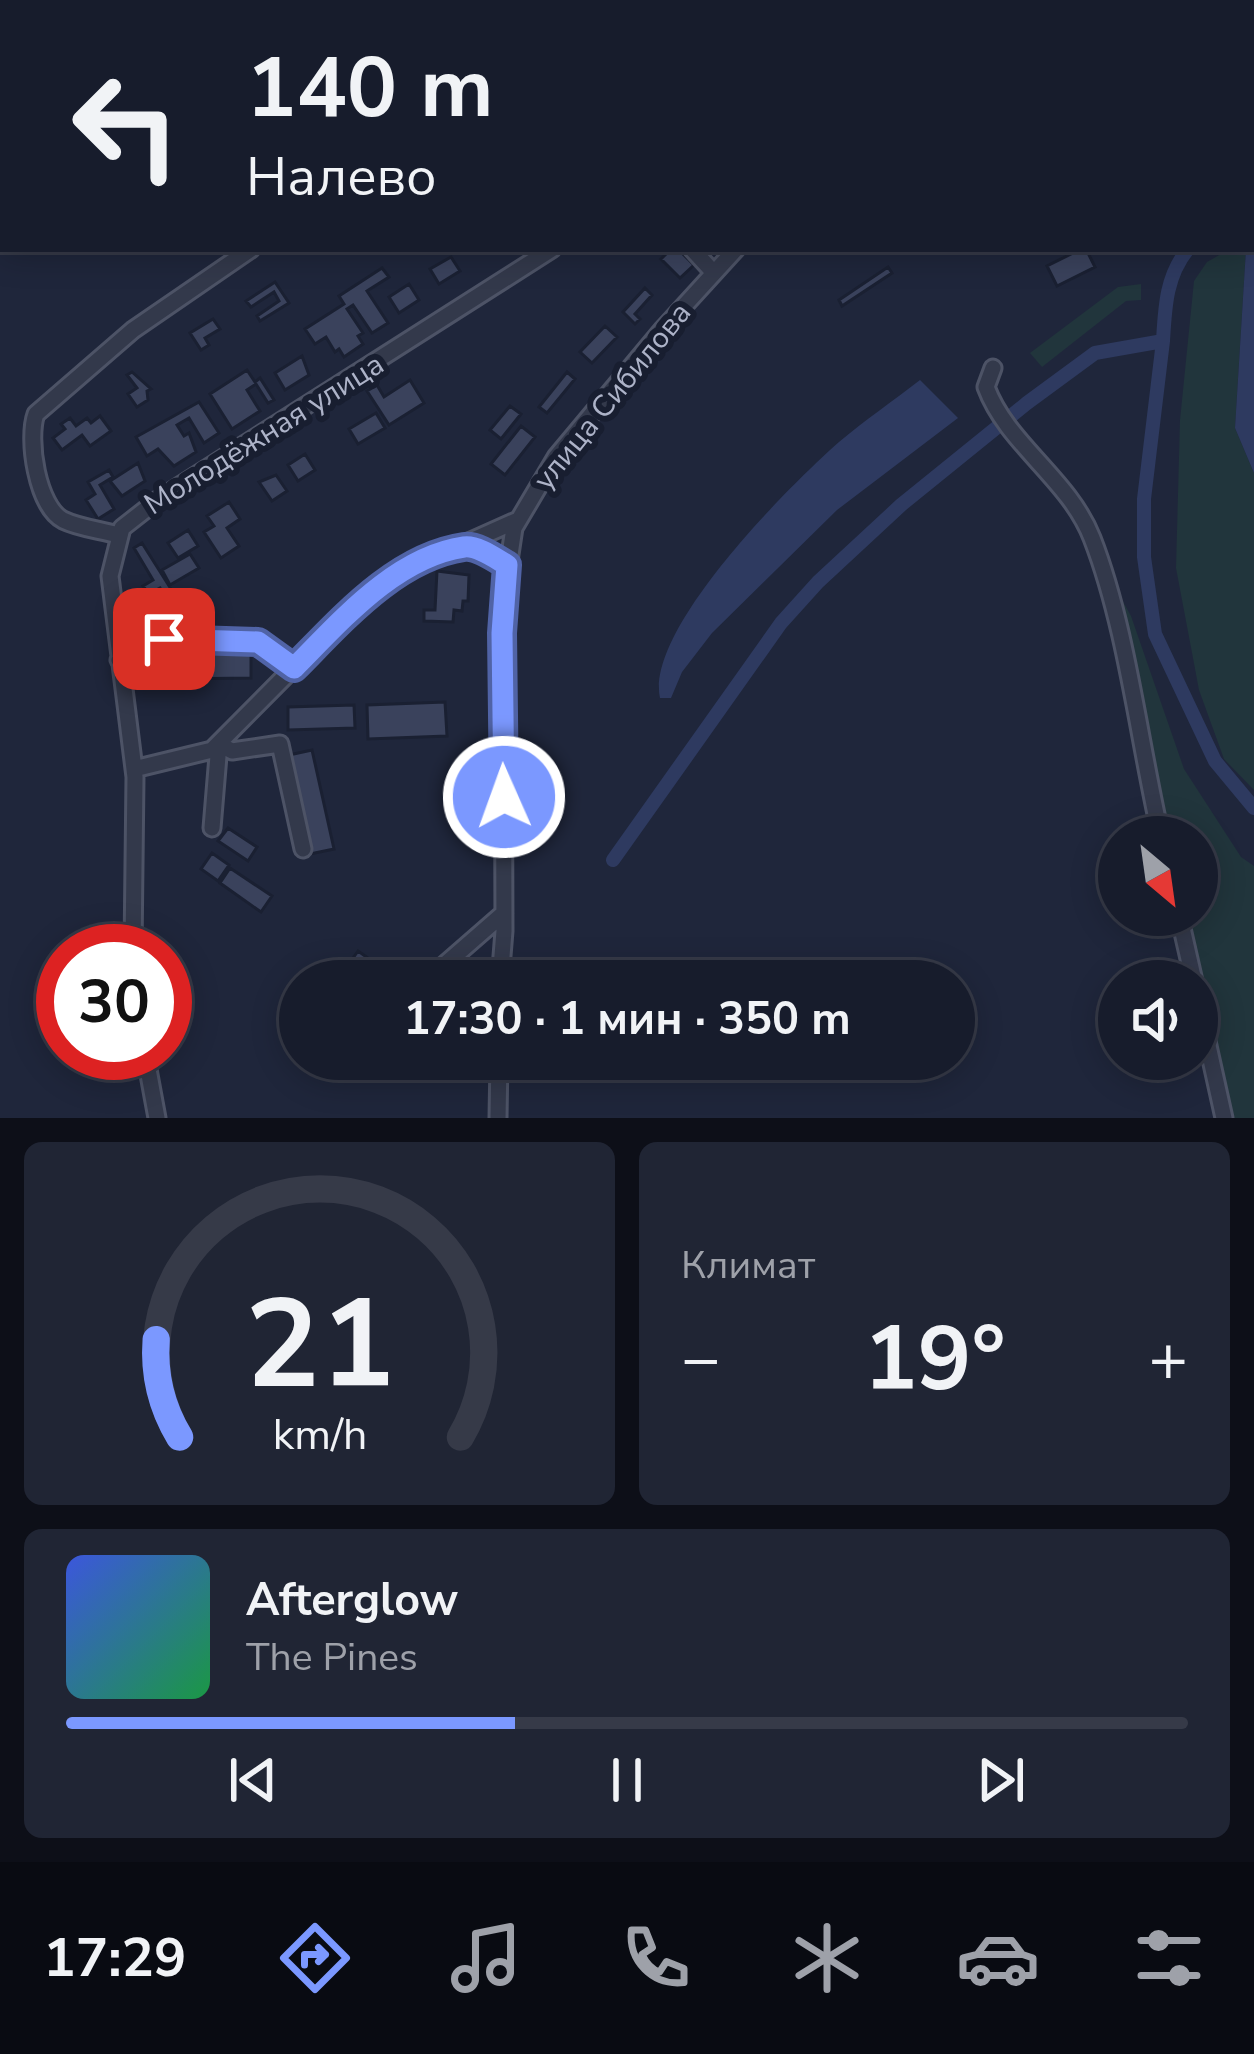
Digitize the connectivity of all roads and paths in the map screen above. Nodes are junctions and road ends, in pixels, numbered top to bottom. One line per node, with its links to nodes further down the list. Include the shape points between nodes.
1 (247, 252): 8 (street, via 133,330 36,414 32,448 49,506 59,519)
2 (548, 252): 8 (street, Молодёжная улица, via 159,499)
3 (695, 252): 5 (street)
4 (733, 252): 5 (street, улица Сибилова)
5 (715, 273): 7 (street, улица Сибилова, via 556,457)
6 (993, 368): 15 (street, via 986,387 994,408 1069,497 1091,536)
7 (518, 520): 9 (street); 10 (street, улица Сибилова)
8 (118, 535): 11 (street, Молодёжная улица, via 110,576)
9 (466, 546): 10 (street); 12 (street, via 397,574)
10 (507, 565): 18 (street, улица Сибилова)
11 (119, 660): 12 (street, via 164,639 258,642); 14 (street, Молодёжная улица)
12 (294, 668): 13 (street)
13 (219, 744): 14 (street, via 199,757); 16 (street); 17 (street, via 232,751 280,744)
14 (134, 770): 19 (street, Молодёжная улица)
15 (1157, 816)
16 (212, 828)
17 (303, 849)
18 (503, 914): 20 (street); 21 (street, улица Сибилова)
19 (134, 924)
20 (450, 960)
21 (501, 960)
22 (151, 1080): 25 (street)
23 (499, 1080): 26 (street)
24 (1216, 1080): 27 (street)
25 (157, 1118)
26 (498, 1118)
27 (1224, 1118)

